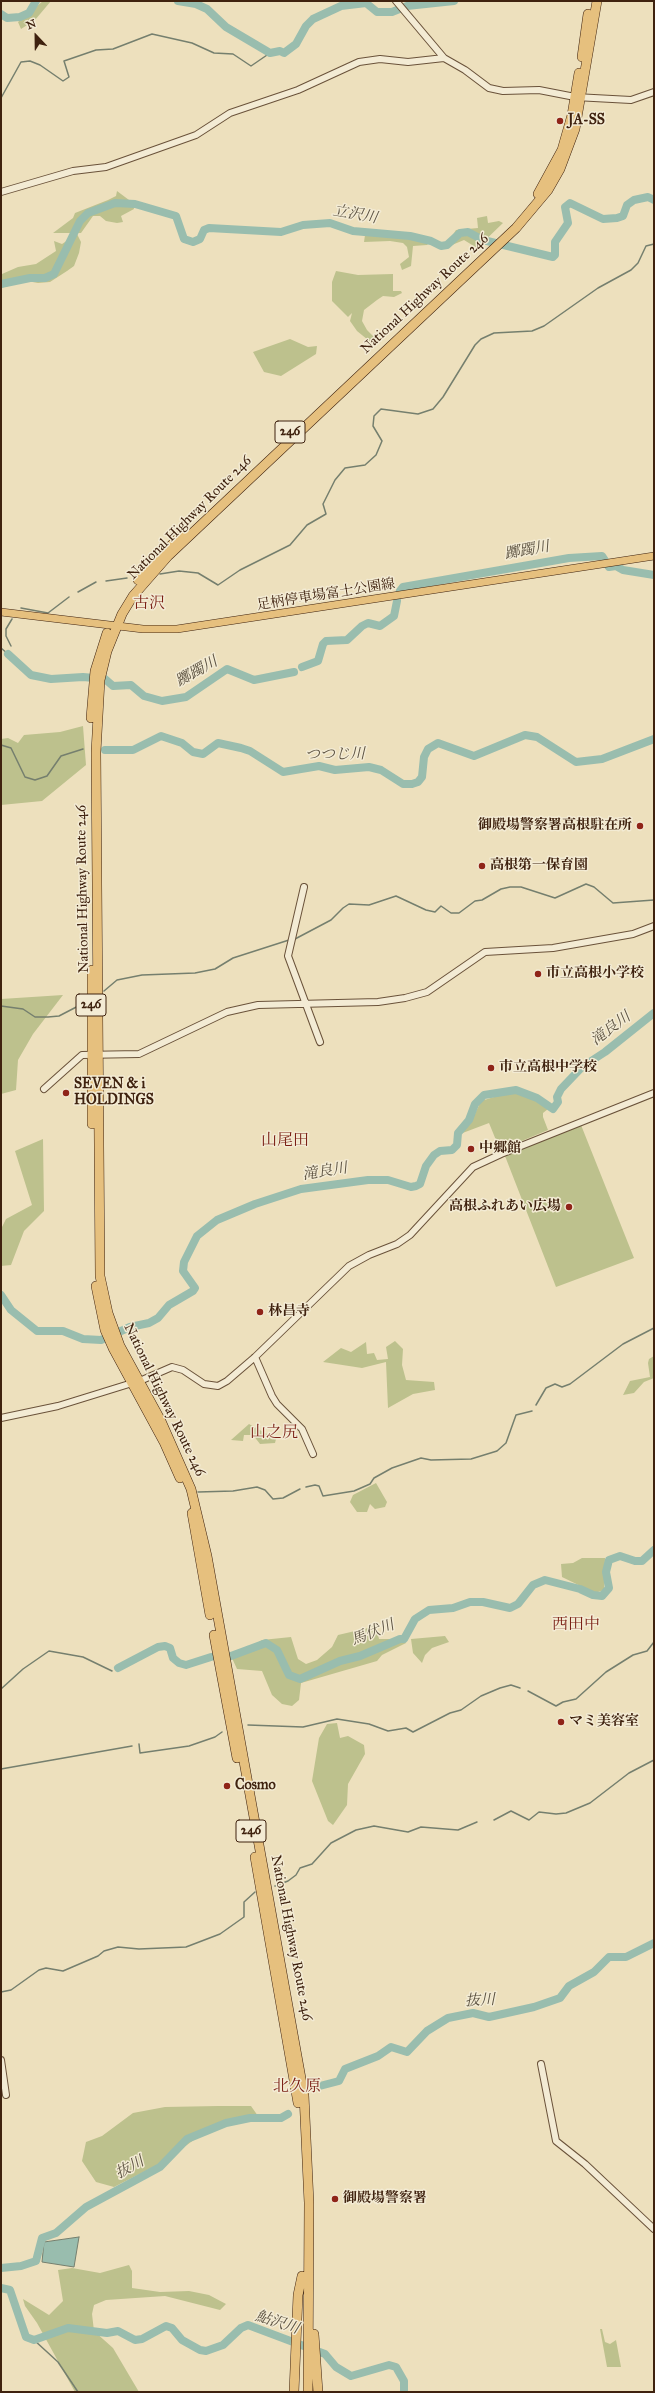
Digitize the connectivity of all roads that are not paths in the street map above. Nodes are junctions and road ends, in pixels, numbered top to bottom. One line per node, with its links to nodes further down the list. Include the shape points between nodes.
1 (396, 1): 4 (street)
2 (590, 1): 6 (highway, National Highway Route 246 / 246)
3 (597, 1): 6 (highway, National Highway Route 246 / 246)
4 (444, 58): 6 (street, via 489,88 502,91 538,90); 7 (street, via 408,62 380,59 359,62 298,90 230,113 196,135 106,167 73,171)
5 (654, 92): 6 (street, via 631,100)
6 (578, 98): 10 (highway, National Highway Route 246 / 246, via 552,170 536,197 507,232 170,546 133,587)
7 (1, 192)
8 (654, 556): 10 (main road, 足柄停車場富士公園線, via 201,627 160,630)
9 (1, 612): 10 (main road, 足柄停車場富士公園線)
10 (113, 625): 15 (highway, National Highway Route 246 / 246, via 97,676)
11 (304, 886): 13 (street, via 288,956)
12 (654, 926): 13 (street, via 634,934 553,948 485,952 433,989 410,997 378,1002)
13 (307, 1002): 14 (street); 15 (street, via 250,1006 214,1017 139,1054)
14 (320, 1042)
15 (94, 1054): 16 (street, via 76,1059); 19 (highway, National Highway Route 246 / 246, via 100,1276 109,1328)
16 (44, 1089)
17 (654, 1093): 18 (street, via 473,1167 410,1235 397,1244 349,1266)
18 (255, 1357): 19 (street, via 218,1386 204,1384 183,1370 172,1367); 21 (street, via 272,1396 302,1429)
19 (135, 1382): 20 (street, via 58,1406); 26 (highway, National Highway Route 246 / 246, via 187,1494 191,1511 298,2097 302,2151)
20 (1, 1418)
21 (313, 1454)
22 (1, 2060): 24 (street)
23 (541, 2064): 25 (street, via 556,2141 585,2164)
24 (6, 2095)
25 (654, 2230)
26 (306, 2333): 27 (highway, 246); 27 (highway, 246)
27 (305, 2351): 28 (highway, 246); 29 (highway, 246); 30 (highway, 246); 31 (highway, 246)
28 (294, 2392)
29 (302, 2392)
30 (308, 2392)
31 (318, 2392)

